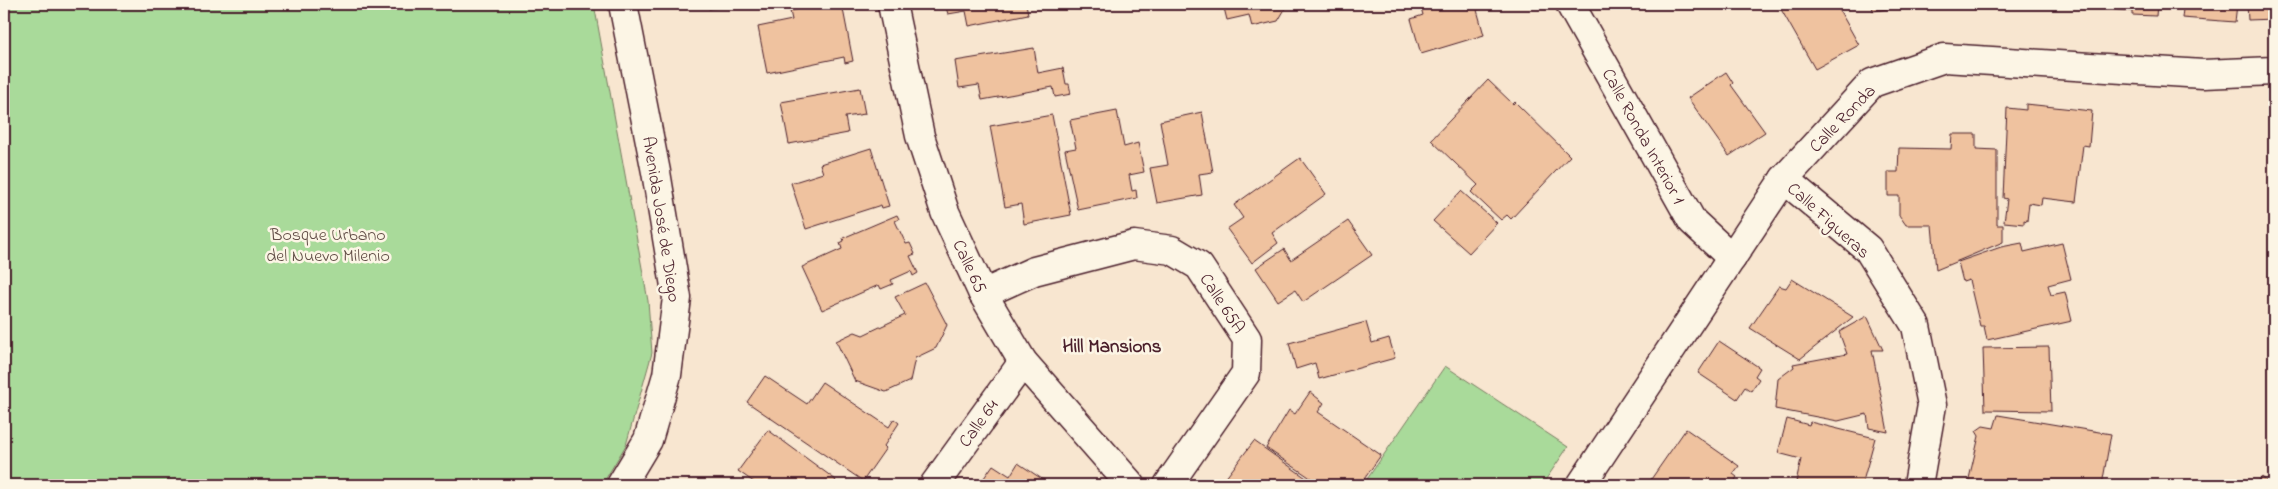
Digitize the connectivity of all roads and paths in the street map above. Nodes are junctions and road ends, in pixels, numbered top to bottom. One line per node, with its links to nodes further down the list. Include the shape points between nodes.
1 (623, 4): 9 (street, Avenida José de Diego, via 677,298 665,384 648,440)
2 (892, 4): 7 (street, Calle 65, via 920,136 944,212)
3 (1570, 4): 6 (street, Calle Ronda Interior 1, via 1692,221)
4 (2274, 71): 5 (street, Calle Ronda, via 2203,74 1944,58 1872,83)
5 (1784, 179): 6 (street, Calle Ronda); 14 (street, Calle Figueras, via 1868,249 1916,326 1932,405)
6 (1732, 258): 13 (street, Calle Ronda)
7 (983, 294): 8 (street, Calle 65); 12 (street, Calle 65A, via 1034,271 1134,245 1172,250 1199,266 1246,339 1246,373)
8 (1023, 362): 10 (street, Calle 64); 11 (street, Calle 65)
9 (621, 485)
10 (934, 485)
11 (1131, 485)
12 (1168, 485)
13 (1581, 485)
14 (1918, 485)

